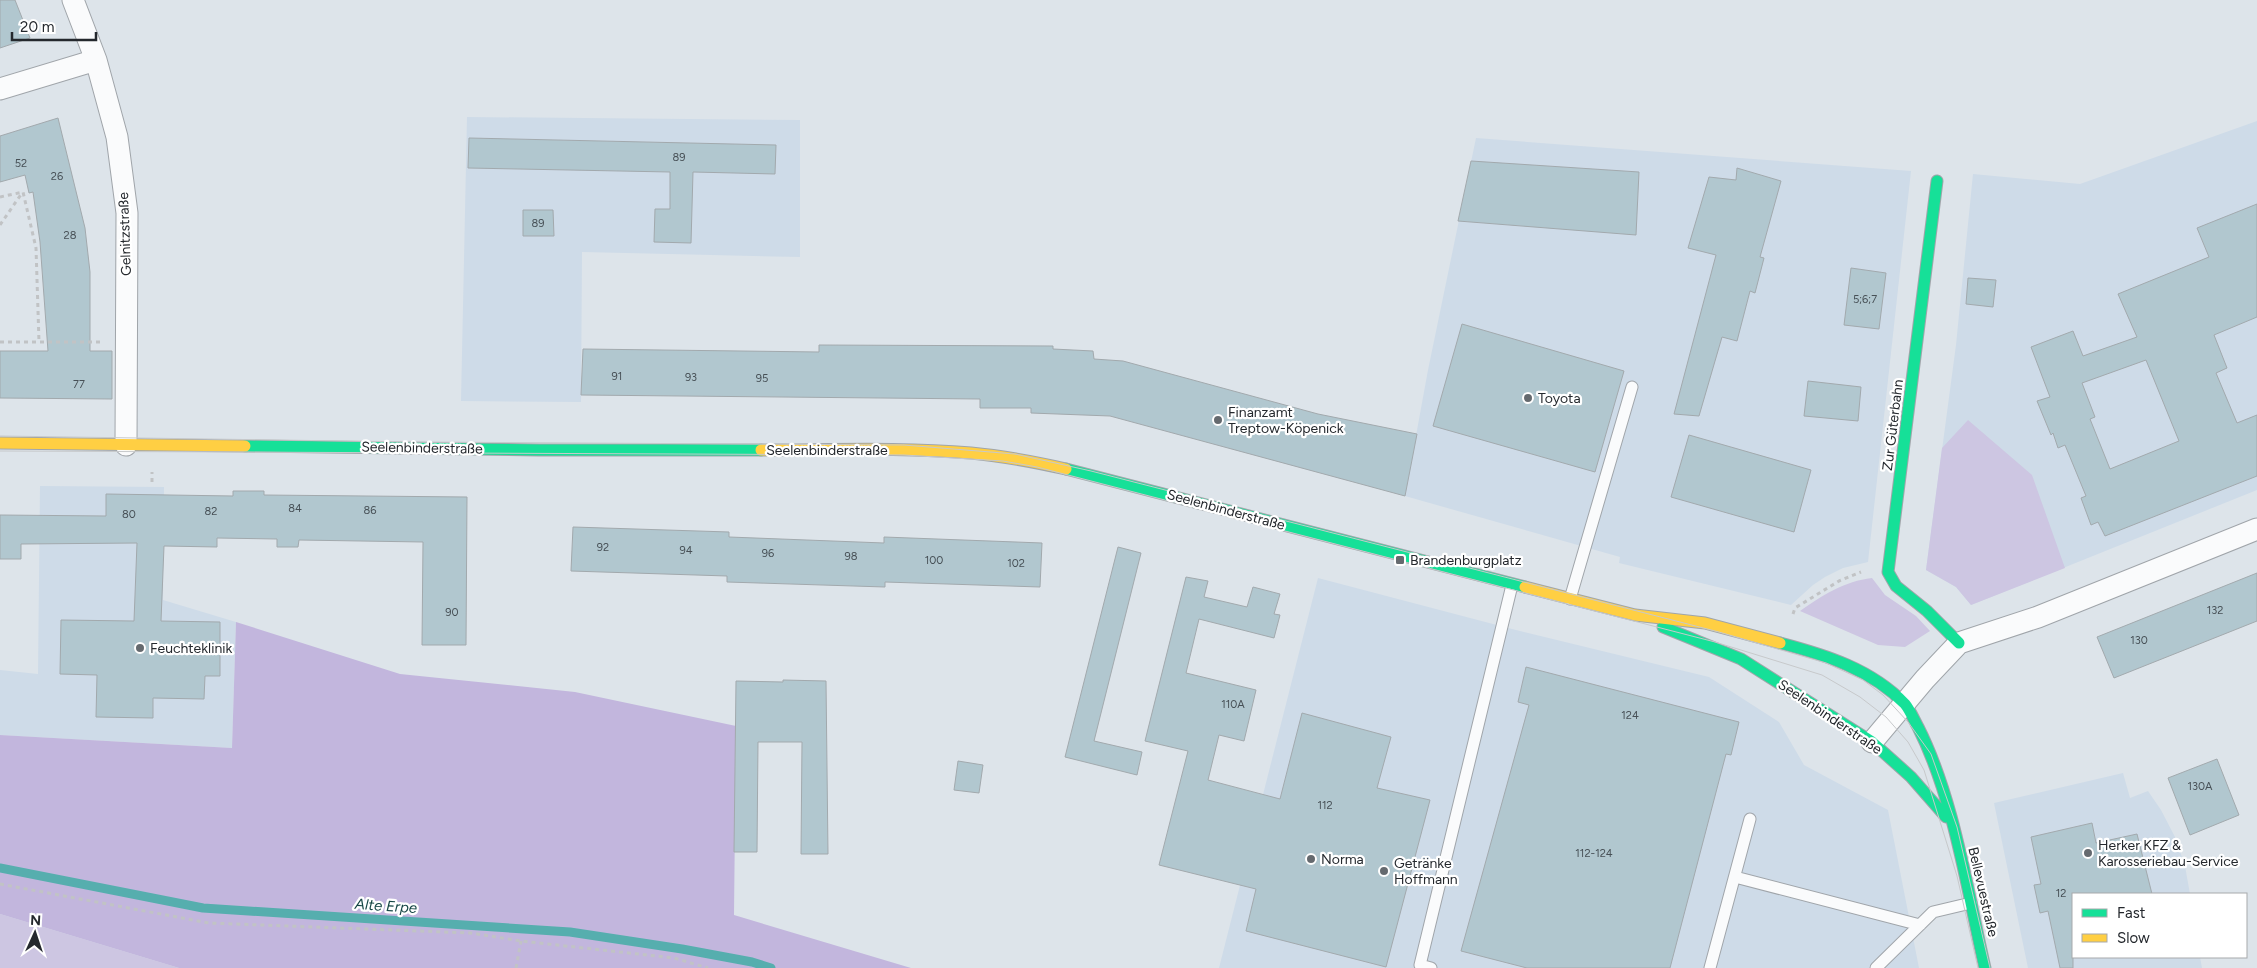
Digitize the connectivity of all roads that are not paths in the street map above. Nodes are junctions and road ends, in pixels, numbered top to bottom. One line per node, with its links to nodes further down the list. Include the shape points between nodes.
1 (73, 0): 2 (street, Gelnitzstraße)
2 (96, 60): 3 (street); 7 (street, Gelnitzstraße, via 117,137 127,213)
3 (0, 89)
4 (1937, 181): 12 (street, Zur Güterbahn, via 1888,572 1896,586)
5 (1632, 387): 10 (lane)
6 (0, 443): 7 (street, Seelenbinderstraße)
7 (126, 445): 9 (street, Seelenbinderstraße, via 971,453 1052,465)
8 (2257, 530): 12 (street, via 2038,617)
9 (1512, 585): 10 (street, Seelenbinderstraße); 20 (lane, via 1420,965)
10 (1570, 599): 11 (street, Seelenbinderstraße)
11 (1634, 615): 13 (street, Seelenbinderstraße, via 1706,623 1824,655 1870,675); 14 (street, Seelenbinderstraße, via 1741,659)
12 (1959, 643): 13 (street)
13 (1906, 704): 14 (street); 16 (street, Seelenbinderstraße, via 1931,753)
14 (1872, 742): 16 (street, Seelenbinderstraße, via 1912,777)
15 (1750, 819): 17 (lane)
16 (1952, 823): 18 (street, Bellevuestraße)
17 (1735, 877): 19 (lane); 21 (lane)
18 (1971, 903): 19 (lane, via 1933,912); 23 (street, Bellevuestraße)
19 (1920, 925): 22 (lane)
20 (1431, 968)
21 (1710, 968)
22 (1876, 968)
23 (1985, 968)

